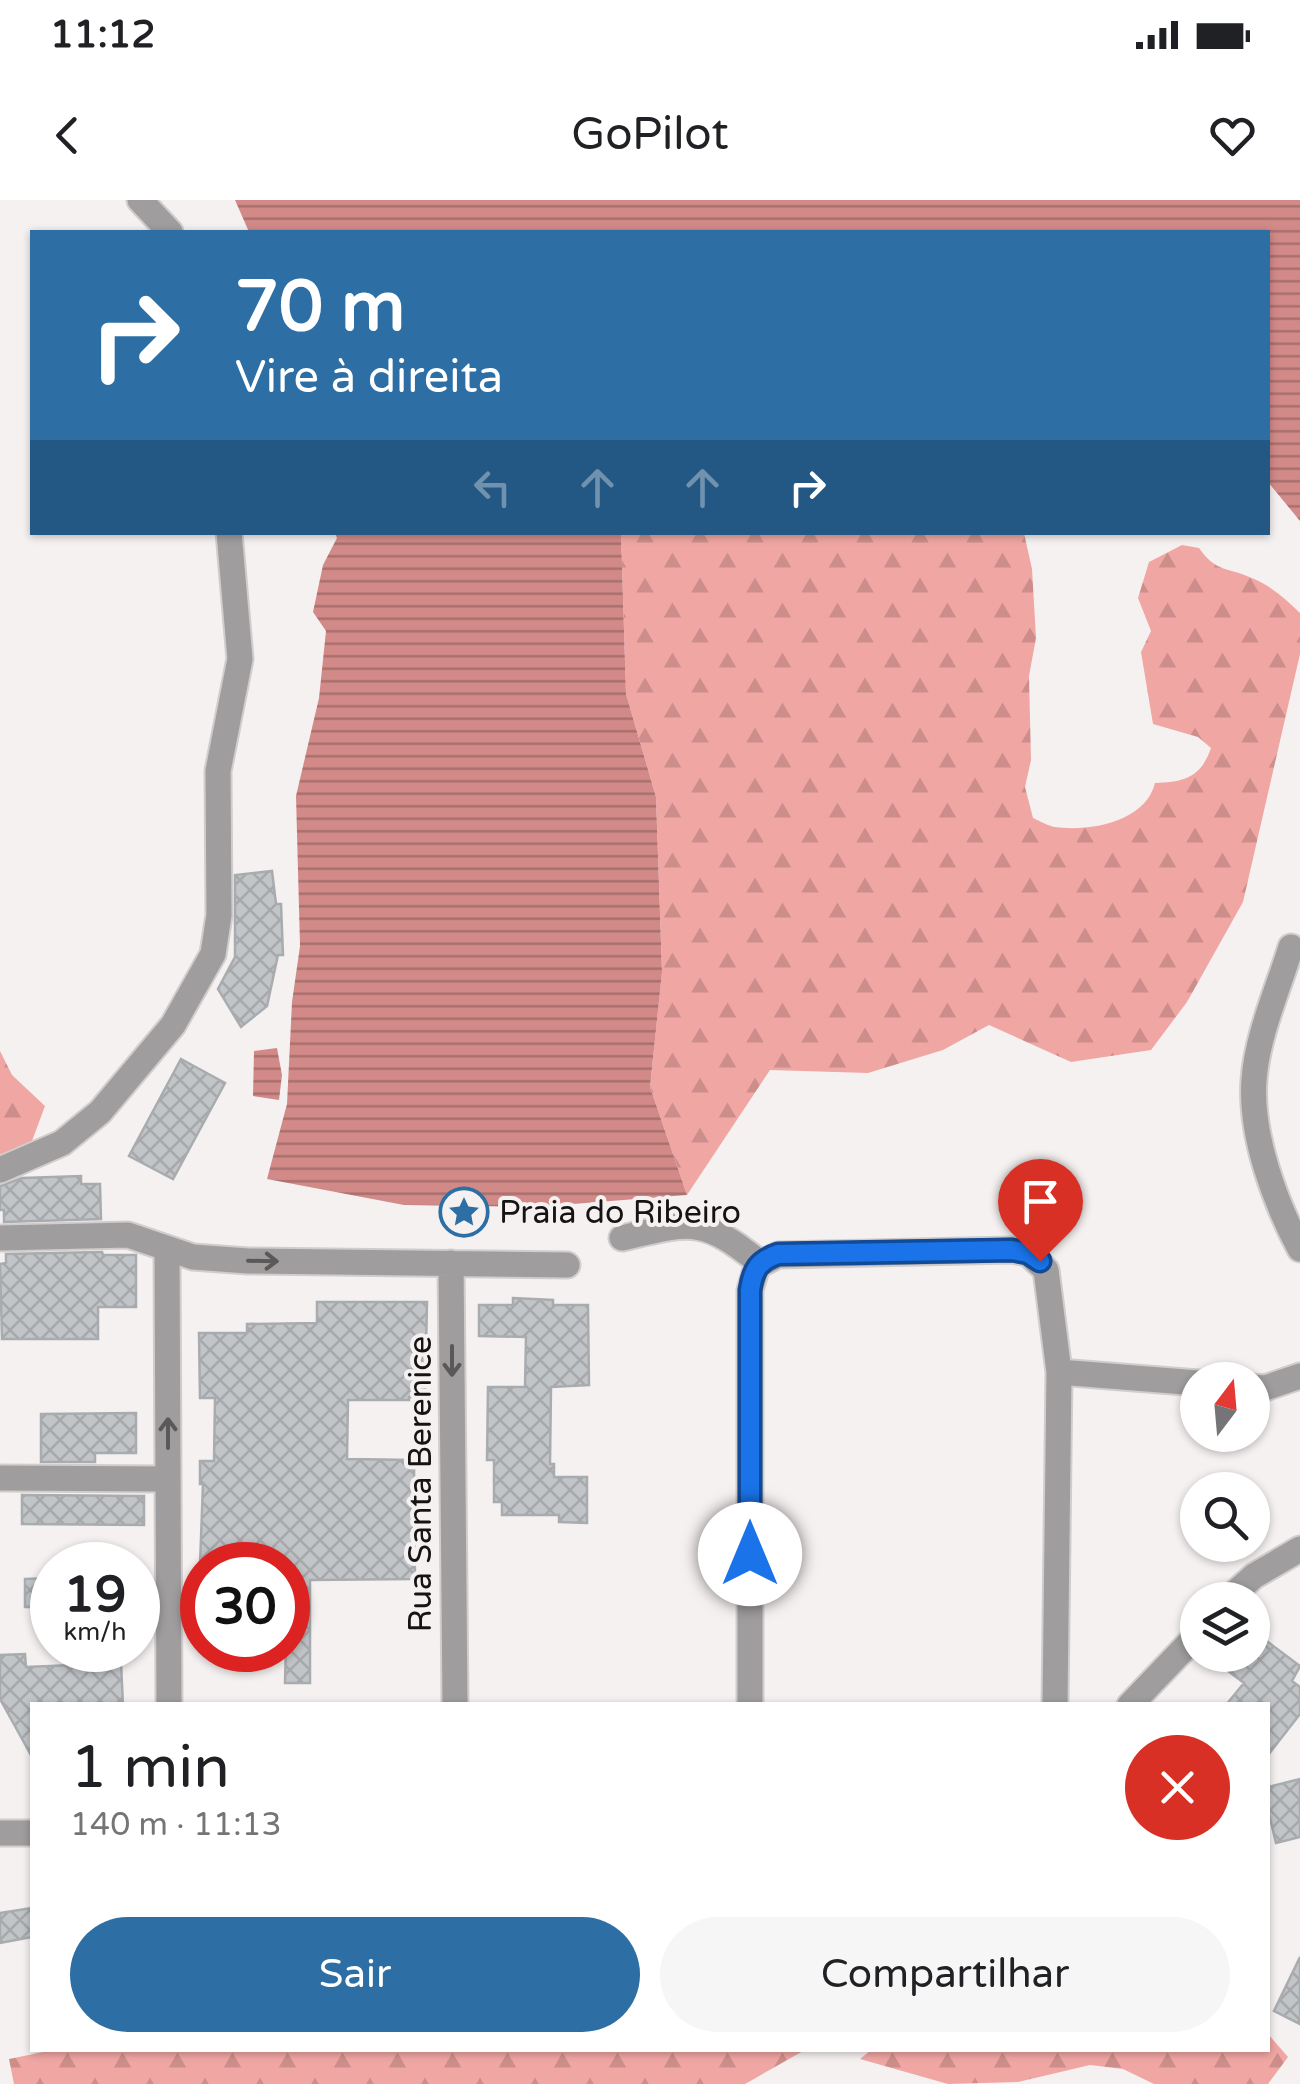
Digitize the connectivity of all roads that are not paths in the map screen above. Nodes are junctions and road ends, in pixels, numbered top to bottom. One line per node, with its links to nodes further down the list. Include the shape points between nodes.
1 (140, 200): 2 (street)
2 (168, 230)
3 (229, 535): 5 (street, via 240,659 218,771 214,954 172,1025 100,1112 62,1143)
4 (1291, 947): 9 (street, via 1254,1080 1270,1183)
5 (0, 1170)
6 (0, 1238): 8 (street, via 128,1235)
7 (622, 1238): 11 (street, via 688,1224 711,1228)
8 (167, 1249): 10 (street, one-way to 10, via 248,1261); 18 (street, one-way to 8)
9 (1300, 1249)
10 (451, 1263): 12 (street); 23 (street, Rua Santa Berenice, one-way to 23)
11 (760, 1263): 13 (street, via 778,1254 1028,1253 1046,1270); 24 (street, via 750,1290)
12 (567, 1265)
13 (1058, 1372): 15 (street); 25 (street)
14 (1300, 1376): 16 (street)
15 (1180, 1382)
16 (1270, 1386)
17 (0, 1478): 18 (street)
18 (168, 1480): 22 (street)
19 (1300, 1549): 20 (street)
20 (1248, 1582)
21 (1180, 1653): 26 (street)
22 (169, 1702)
23 (454, 1702)
24 (750, 1702)
25 (1054, 1702)
26 (1133, 1702)
27 (30, 1832): 28 (street)
28 (0, 1833)

